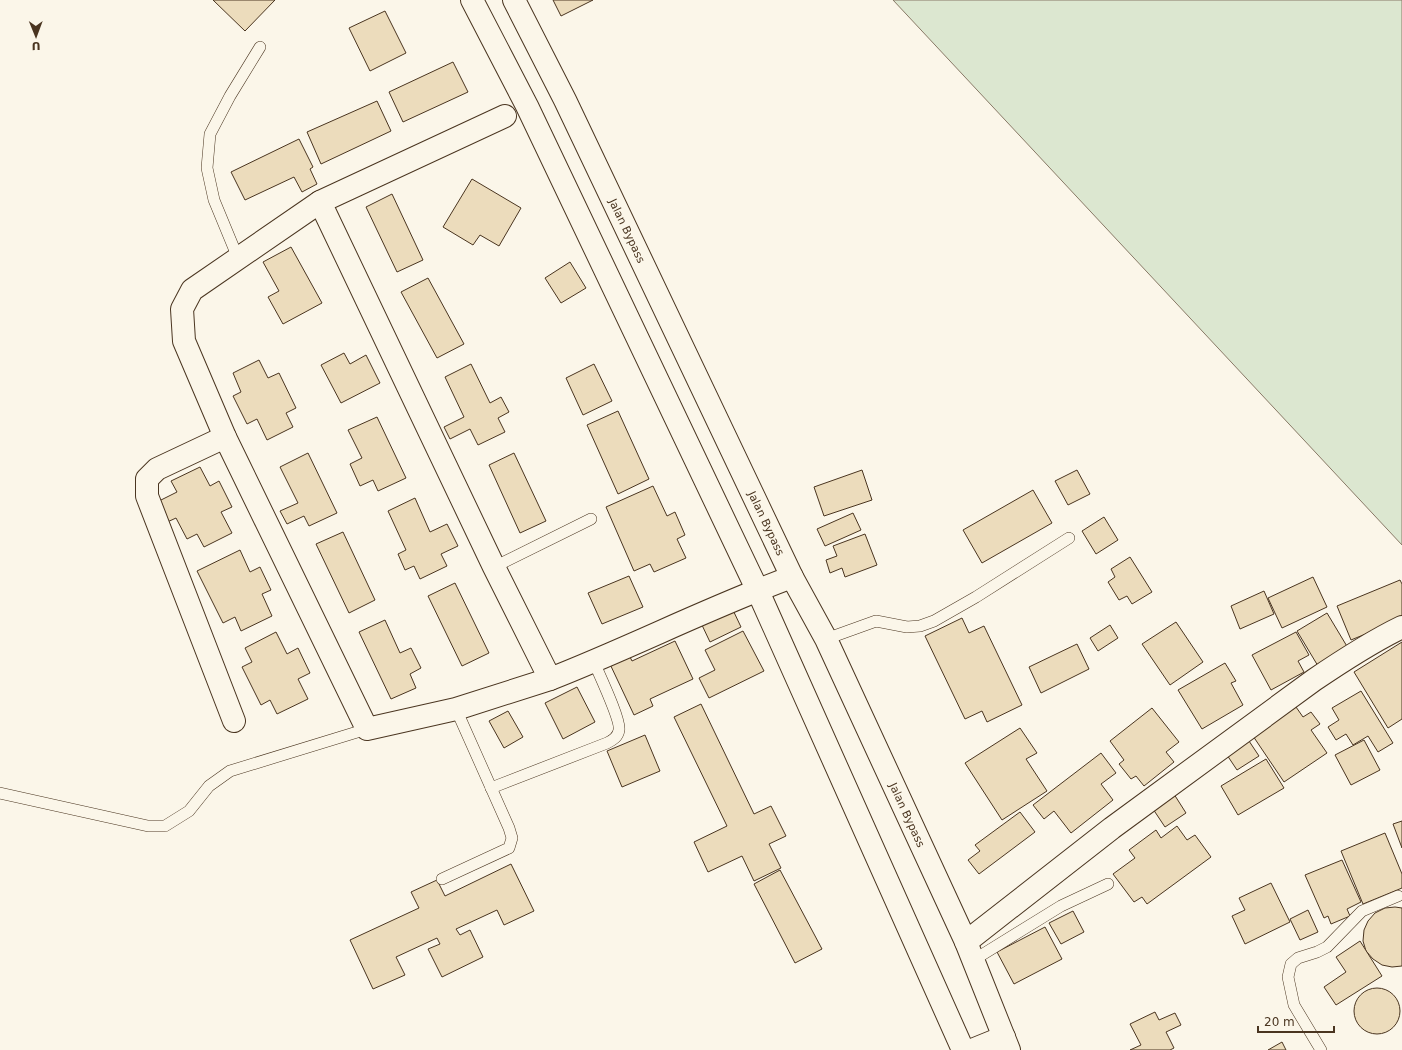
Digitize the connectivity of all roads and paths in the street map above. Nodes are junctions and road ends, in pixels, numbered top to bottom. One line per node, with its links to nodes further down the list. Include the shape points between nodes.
1 (472, 0): 4 (main road)
2 (514, 0): 11 (main road, Jalan Bypass, via 565,100)
3 (260, 47): 6 (lane, via 210,134 206,168 214,200)
4 (516, 111): 5 (main road); 12 (main road)
5 (320, 202): 6 (main road); 10 (main road)
6 (238, 258): 7 (main road, via 192,290 182,309 184,341)
7 (225, 438): 18 (main road, via 157,469 147,479 148,496); 19 (main road)
8 (591, 519): 10 (lane)
9 (1069, 538): 14 (lane, via 934,621 907,627 876,621)
10 (494, 567): 16 (main road)
11 (792, 577): 12 (main road); 14 (main road, Jalan Bypass)
12 (757, 589): 15 (main road); 27 (main road)
13 (1402, 628): 25 (main road, via 1372,642 1314,680 1112,828)
14 (826, 639): 25 (main road, Jalan Bypass)
15 (594, 662): 16 (main road); 20 (lane, via 619,724 618,736 607,743)
16 (550, 679): 17 (main road)
17 (456, 709): 19 (main road); 20 (lane)
18 (234, 721)
19 (367, 729): 21 (lane, via 230,771 208,786 189,811 165,826 148,826)
20 (491, 788): 22 (lane, via 509,828 512,838 509,848)
21 (0, 793)
22 (442, 879)
23 (1108, 884): 25 (lane)
24 (1398, 896): 29 (lane, via 1362,911 1327,946 1298,958 1291,964 1288,977 1294,1005)
25 (969, 951): 26 (main road, Jalan Bypass)
26 (1007, 1044): 28 (main road)
27 (963, 1050)
28 (972, 1050)
29 (1321, 1050)

